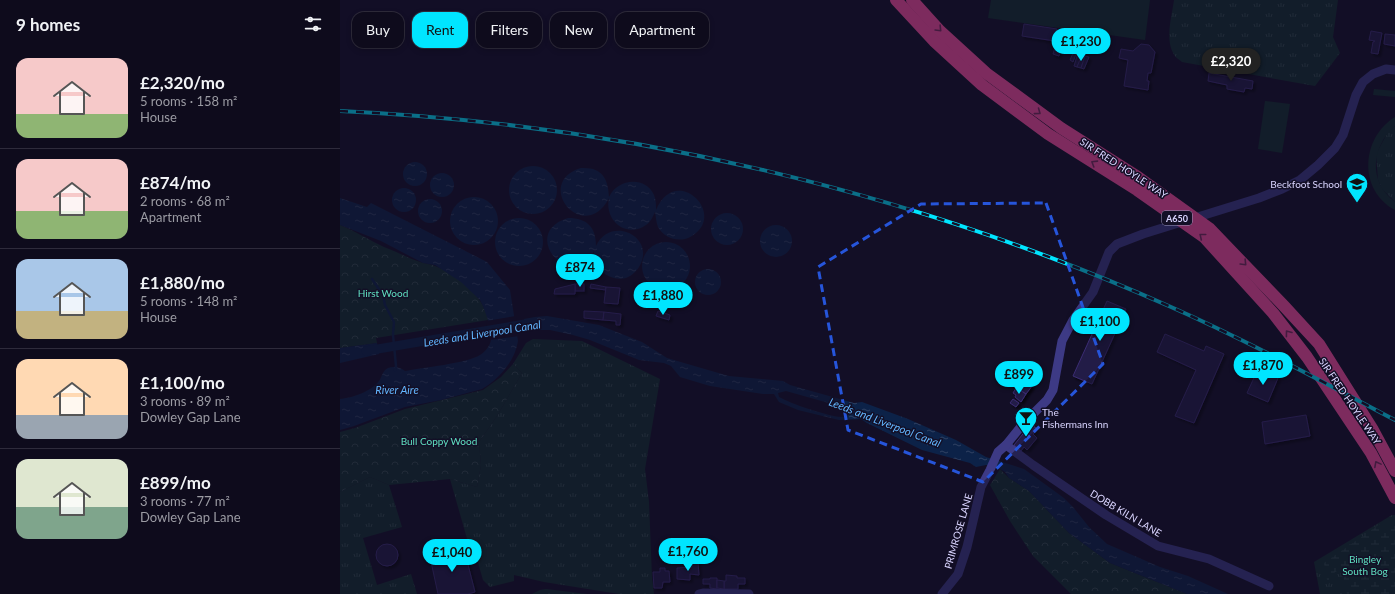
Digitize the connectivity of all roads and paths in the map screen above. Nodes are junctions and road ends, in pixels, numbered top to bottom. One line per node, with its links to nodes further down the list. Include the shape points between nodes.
1 (896, 0): 6 (highway, SIR FRED HOYLE WAY / A650, one-way to 1, via 1371,453 1307,358 1273,313 1204,237 1048,134 982,85 934,41)
2 (912, 0): 5 (highway, SIR FRED HOYLE WAY / A650, one-way to 5, via 940,31 986,73 1061,128 1138,177 1209,228 1319,344 1373,430)
3 (1395, 70): 4 (street, via 1373,74 1363,82 1343,135 1335,148 1300,180 1282,189 1117,244 1107,255 1093,292 1062,341 1053,390)
4 (1006, 445): 7 (street, DOBB KILN LANE, via 1106,515 1158,546 1209,559); 10 (street, PRIMROSE LANE, via 998,452 981,487 958,574)
5 (1395, 471)
6 (1395, 498)
7 (1269, 586)
8 (699, 594): 9 (street)
9 (750, 594)
10 (942, 594)

